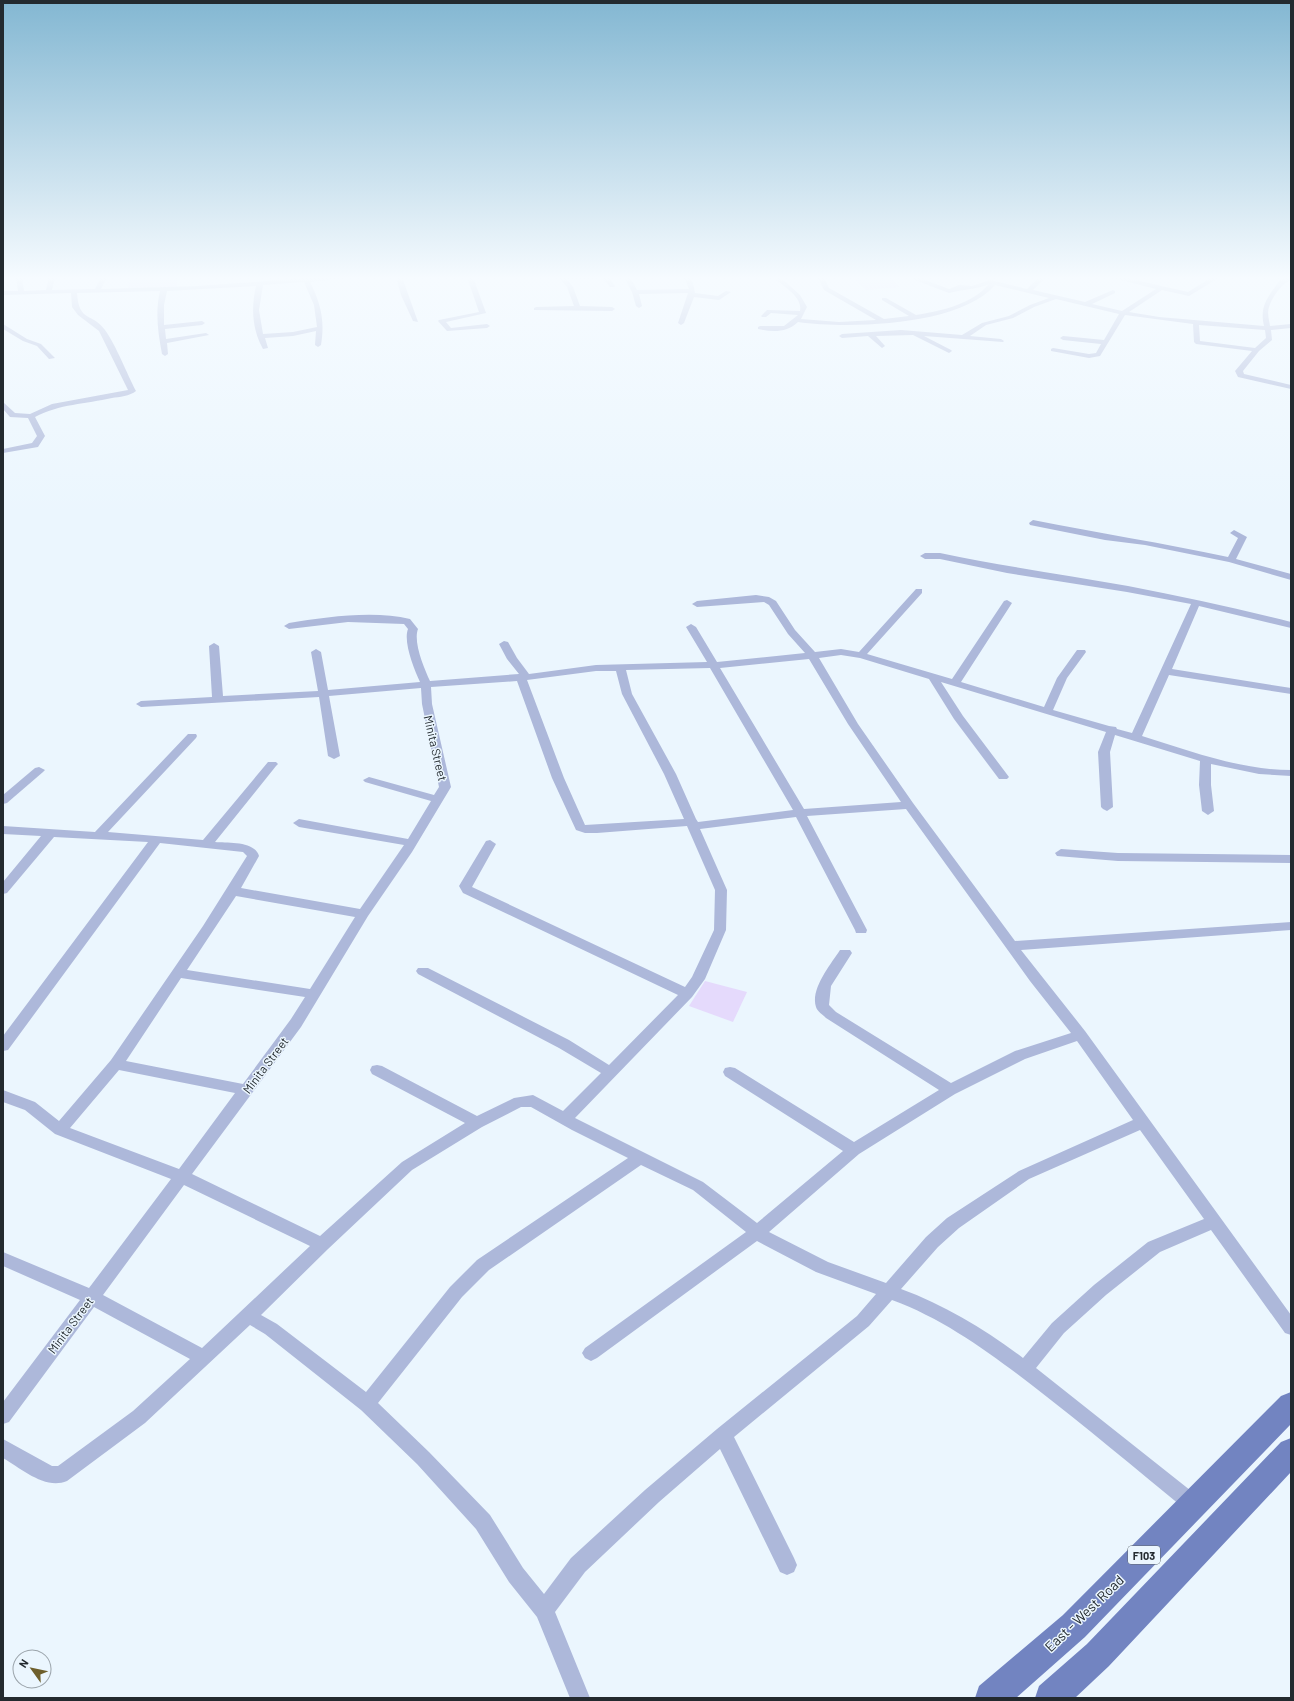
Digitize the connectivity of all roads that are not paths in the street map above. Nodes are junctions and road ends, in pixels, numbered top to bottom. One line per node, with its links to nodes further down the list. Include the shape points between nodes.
1 (116, 356): 5 (street, via 133,390 53,408)
2 (1252, 356): 3 (street, via 1239,371 1240,374)
3 (1291, 387)
4 (3, 404): 5 (street, via 12,415)
5 (32, 416): 6 (street, via 41,436 39,442)
6 (3, 451)
7 (1033, 523): 10 (street)
8 (1234, 533): 10 (street, via 1243,537)
9 (925, 556): 13 (street, via 940,556)
10 (1231, 560): 11 (street)
11 (1291, 577)
12 (919, 591): 24 (street)
13 (1196, 603): 16 (street); 27 (street)
14 (697, 604): 23 (street, via 766,599 773,603 791,632)
15 (1007, 604): 30 (street)
16 (1291, 625)
17 (289, 626): 31 (street, via 308,622 393,619 407,621 413,629 411,634 417,663)
18 (691, 627): 25 (street)
19 (504, 644): 29 (street)
20 (214, 646): 34 (street)
21 (316, 652): 33 (street)
22 (1081, 652): 36 (street, via 1062,678)
23 (812, 654): 24 (street, via 841,652); 25 (street); 49 (street, via 853,724)
24 (861, 655): 28 (street)
25 (712, 665): 26 (street); 52 (street)
26 (620, 667): 29 (street); 54 (street, via 628,694)
27 (1166, 671): 32 (street); 39 (street)
28 (932, 676): 30 (street); 45 (street, via 958,717)
29 (523, 677): 31 (street); 54 (street, via 558,778 580,827 597,829)
30 (955, 683): 36 (street)
31 (426, 684): 33 (street); 47 (street, Minita Street, via 426,704 445,787)
32 (1291, 691)
33 (322, 694): 34 (street); 40 (street)
34 (218, 700): 35 (street)
35 (141, 704)
36 (1048, 710): 37 (street)
37 (1112, 729): 39 (street); 50 (street, via 1104,752)
38 (192, 736): 57 (street)
39 (1136, 737): 41 (street)
40 (334, 756)
41 (1206, 759): 44 (street, via 1238,768); 51 (street, via 1204,785)
42 (272, 764): 60 (street)
43 (39, 770): 48 (street)
44 (1291, 773)
45 (1003, 777)
46 (369, 780): 47 (street)
47 (438, 800): 59 (street, Minita Street)
48 (3, 801)
49 (909, 805): 52 (street); 69 (street)
50 (1107, 807)
51 (1208, 811)
52 (800, 813): 54 (street); 68 (street)
53 (300, 823): 59 (street)
54 (693, 824): 74 (street, via 721,890 720,930 698,979)
55 (3, 830): 56 (street)
56 (52, 832): 57 (street); 64 (street)
57 (99, 835): 58 (street)
58 (157, 839): 60 (street); 76 (street)
59 (411, 843): 66 (street, Minita Street)
60 (207, 844): 65 (street, via 252,852 253,856)
61 (490, 844): 74 (street, via 465,886 468,890)
62 (1061, 853): 63 (street, via 1118,857)
63 (1291, 859)
64 (3, 890)
65 (233, 891): 66 (street); 72 (street)
66 (363, 914): 73 (street, Minita Street)
67 (1291, 926): 69 (street)
68 (861, 930)
69 (1012, 946): 75 (street)
70 (845, 953): 82 (street, via 824,986 822,1006 831,1015)
71 (423, 971): 80 (street, via 564,1044)
72 (178, 973): 73 (street); 77 (street)
73 (313, 994): 81 (street, Minita Street, via 296,1023)
74 (687, 994): 80 (street)
75 (1080, 1034): 82 (street, via 1020,1055); 85 (street)
76 (3, 1046)
77 (116, 1064): 81 (street); 87 (street)
78 (377, 1070): 86 (street)
79 (730, 1072): 88 (street)
80 (611, 1073): 84 (street)
81 (246, 1090): 90 (street, Minita Street)
82 (950, 1090): 88 (street)
83 (3, 1096): 87 (street, via 30,1106)
84 (565, 1119): 86 (street, via 533,1101 526,1100); 89 (street)
85 (1142, 1122): 91 (street); 95 (street, via 1024,1176 953,1223)
86 (477, 1123): 93 (street, via 407,1166)
87 (60, 1130): 90 (street)
88 (854, 1150): 92 (street)
89 (640, 1158): 92 (street, via 698,1186); 102 (street, via 483,1265 456,1292)
90 (183, 1177): 93 (street); 96 (street, Minita Street)
91 (1214, 1222): 98 (street); 101 (street, via 1154,1247 1058,1328)
92 (758, 1232): 95 (street, via 766,1239 822,1267); 99 (street)
93 (322, 1244): 97 (street)
94 (3, 1259): 96 (street)
95 (890, 1292): 101 (street, via 915,1301 986,1341); 105 (street, via 863,1321)
96 (91, 1297): 100 (street); 104 (street, Minita Street)
97 (249, 1316): 100 (street); 102 (street, via 271,1329)
98 (1291, 1328)
99 (591, 1353)
100 (203, 1357): 106 (street, via 139,1417 61,1475 50,1475)
101 (1024, 1369): 108 (street)
102 (367, 1404): 110 (street, via 423,1458 483,1522 516,1575)
103 (1291, 1405): 108 (main road, East - West Road / F103)
104 (3, 1416)
105 (723, 1435): 109 (street); 110 (street, via 578,1565)
106 (3, 1448)
107 (1291, 1452): 113 (main road, via 1098,1655)
108 (1193, 1504): 112 (main road, East - West Road / F103, via 1074,1626)
109 (787, 1565)
110 (544, 1610): 111 (street)
111 (580, 1698)
112 (991, 1698)
113 (1051, 1698)

